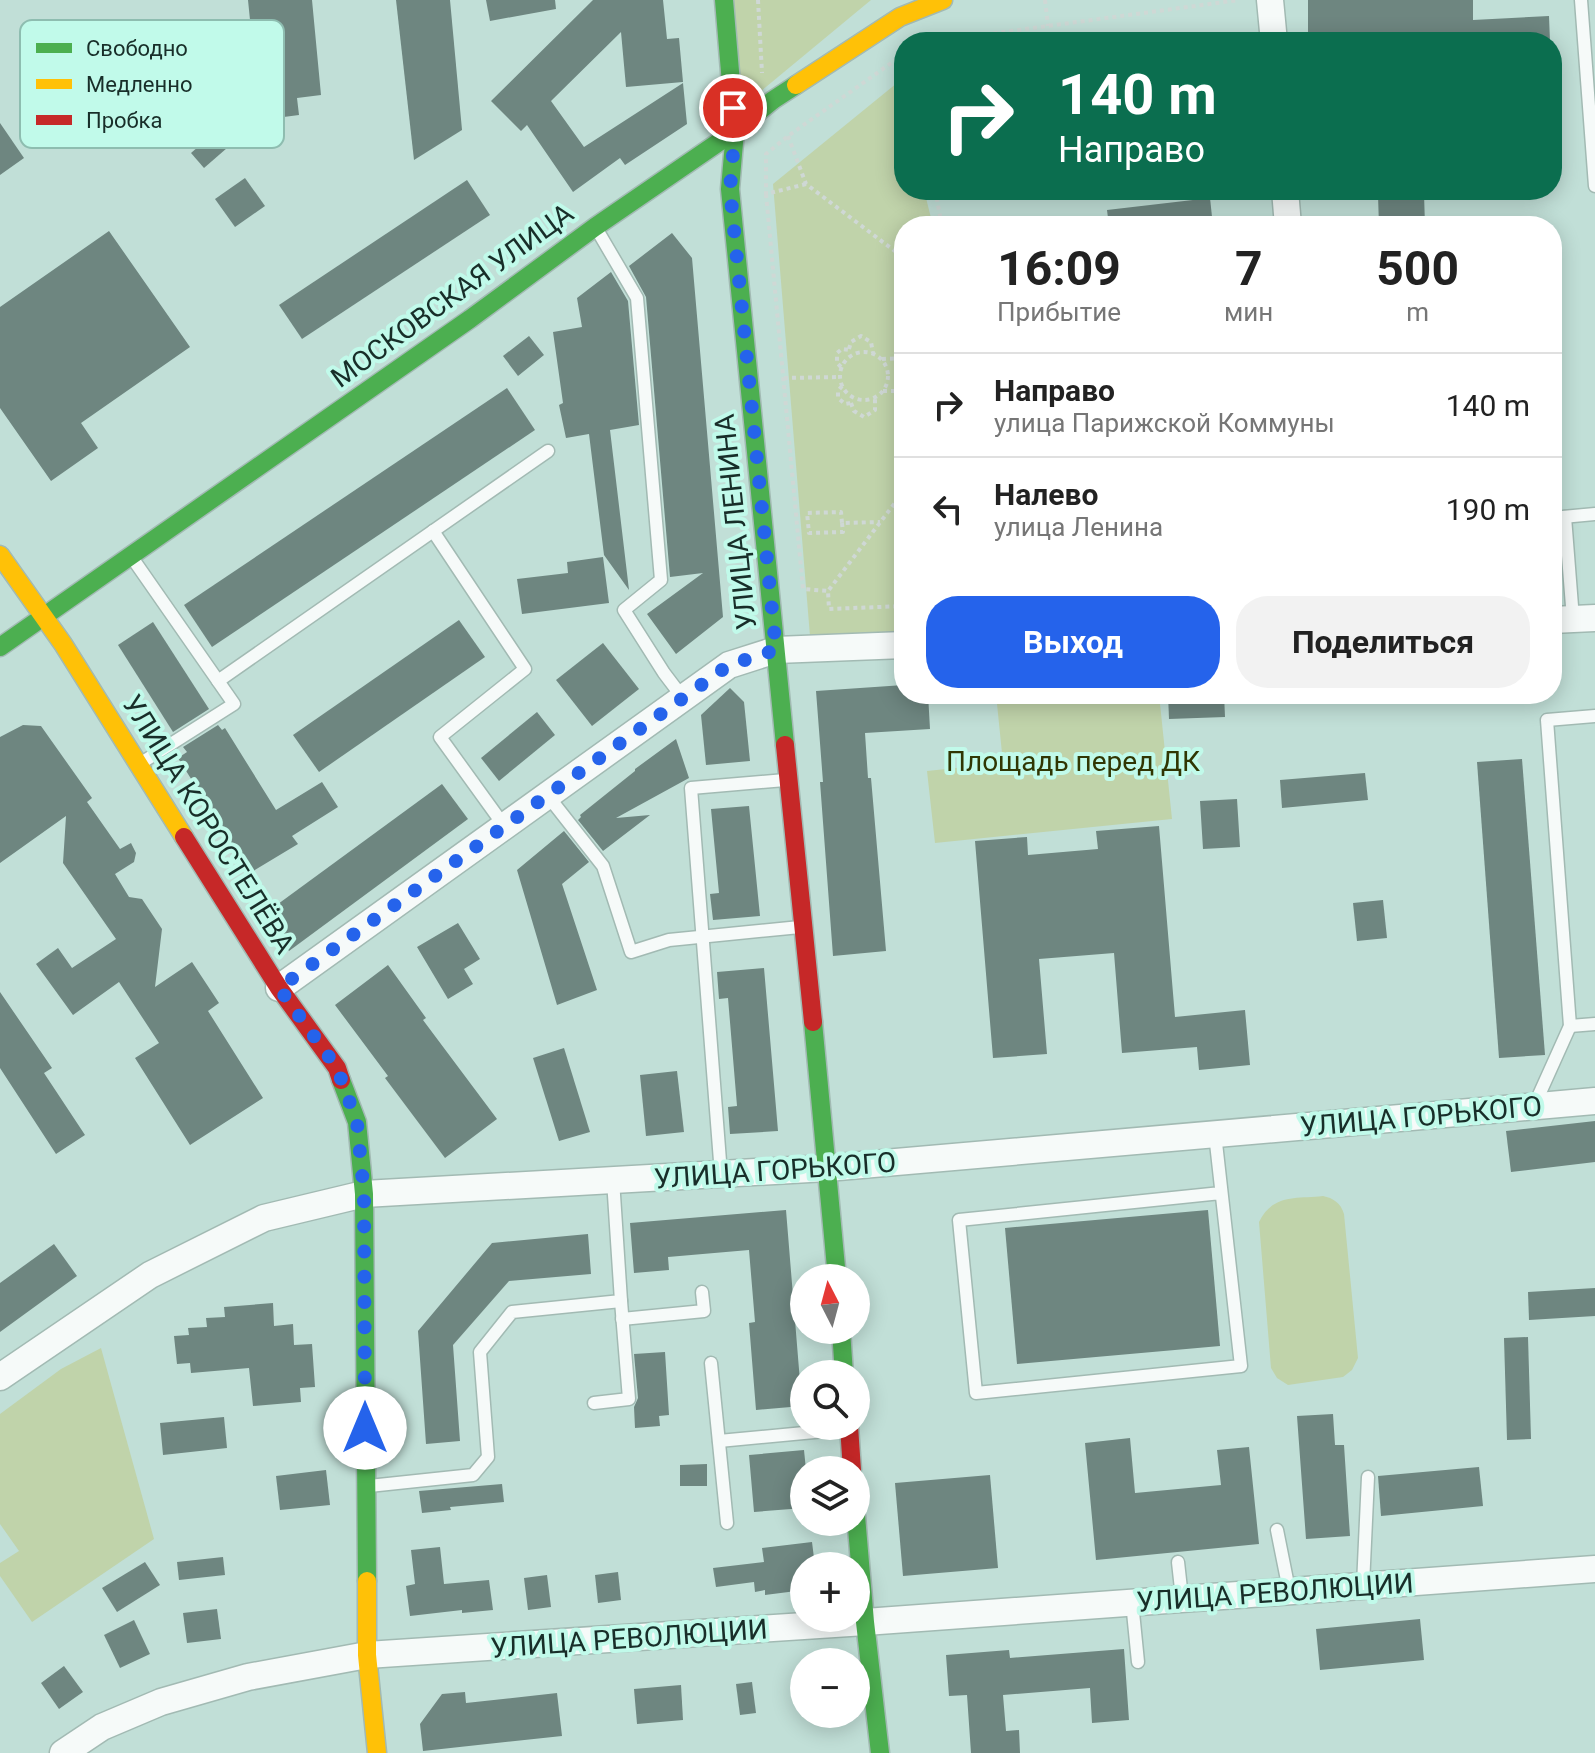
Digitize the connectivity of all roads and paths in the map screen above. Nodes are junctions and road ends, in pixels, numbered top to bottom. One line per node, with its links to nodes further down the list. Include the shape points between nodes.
1 (724, 0): 13 (street, УЛИЦА ЛЕНИНА)
2 (758, 0): 12 (path)
3 (943, 0): 13 (street, МОСКОВСКАЯ УЛИЦА, via 900,17)
4 (1045, 0): 8 (path)
5 (1239, 0): 8 (path)
6 (1270, 0): 10 (street)
7 (1581, 0): 16 (lane)
8 (1048, 26): 9 (path)
9 (1004, 32)
10 (1273, 32)
11 (894, 61): 14 (path)
12 (762, 75)
13 (735, 131): 18 (street, МОСКОВСКАЯ УЛИЦА); 48 (street, УЛИЦА ЛЕНИНА, via 730,189)
14 (788, 136): 15 (path); 17 (path, via 766,154)
15 (806, 184): 17 (path); 19 (path)
16 (1595, 186)
17 (766, 194): 26 (path)
18 (595, 227): 41 (street, МОСКОВСКАЯ УЛИЦА); 50 (lane, via 637,298 661,580 624,610)
19 (894, 250)
20 (851, 352): 21 (path); 21 (path, via 851,342 861,336 871,342); 24 (path); 24 (path, via 837,353)
21 (873, 353): 23 (path)
22 (894, 358): 23 (path)
23 (882, 359): 28 (path, via 889,375)
24 (841, 367): 25 (path)
25 (840, 377): 26 (path); 27 (path)
26 (784, 378): 42 (path, via 803,589)
27 (842, 386): 31 (path); 31 (path, via 838,398 845,404)
28 (883, 391): 29 (path); 30 (path)
29 (894, 391)
30 (875, 398): 31 (path); 31 (path, via 875,410 864,417 852,408)
31 (854, 401)
32 (548, 451): 38 (lane)
33 (894, 504): 36 (path)
34 (1595, 514): 35 (lane)
35 (1562, 517)
36 (880, 522): 37 (path); 42 (path)
37 (842, 523): 37 (path, via 841,512 807,513 809,533 843,532)
38 (433, 531): 49 (lane); 55 (lane, via 525,669 440,737)
39 (1562, 544): 45 (lane)
40 (0, 555): 44 (street, УЛИЦА КОРОСТЕЛЁВА)
41 (131, 556): 44 (street, МОСКОВСКАЯ УЛИЦА); 49 (lane)
42 (828, 591): 43 (path, via 829,609)
43 (894, 606)
44 (44, 616): 47 (street, МОСКОВСКАЯ УЛИЦА); 52 (street, УЛИЦА КОРОСТЕЛЁВА)
45 (1573, 619)
46 (894, 645): 48 (street)
47 (0, 647)
48 (776, 650): 50 (street, via 729,665); 53 (street, УЛИЦА ЛЕНИНА)
49 (218, 681): 52 (lane, via 234,704)
50 (683, 698): 54 (street)
51 (1595, 716): 60 (lane, via 1547,720)
52 (138, 764): 58 (street, УЛИЦА КОРОСТЕЛЁВА)
53 (789, 780): 56 (street, УЛИЦА ЛЕНИНА); 57 (lane, via 691,788)
54 (548, 796): 55 (street); 57 (lane, via 603,866 631,952)
55 (505, 827): 58 (street)
56 (804, 927): 57 (lane); 64 (street, УЛИЦА ЛЕНИНА)
57 (704, 936): 65 (lane)
58 (279, 988): 68 (street, УЛИЦА КОРОСТЕЛЁВА, via 337,1068 357,1122)
59 (1595, 1024): 60 (lane)
60 (1570, 1026): 62 (lane)
61 (1595, 1101): 62 (street, УЛИЦА ГОРЬКОГО)
62 (1534, 1106): 63 (street, УЛИЦА ГОРЬКОГО)
63 (1215, 1134): 64 (street, УЛИЦА ГОРЬКОГО); 67 (lane)
64 (827, 1168): 65 (street, УЛИЦА ГОРЬКОГО); 69 (street, УЛИЦА ЛЕНИНА)
65 (721, 1174): 66 (street, УЛИЦА ГОРЬКОГО)
66 (613, 1180): 68 (street, УЛИЦА ГОРЬКОГО); 71 (lane)
67 (1221, 1193): 67 (lane, via 1241,1366 976,1393 959,1220)
68 (364, 1194): 74 (street, УЛИЦА ГОРЬКОГО, via 264,1218 150,1275); 79 (street, УЛИЦА КОРОСТЕЛЁВА)
69 (836, 1264)
70 (702, 1292): 72 (lane, via 704,1311)
71 (621, 1301): 72 (lane); 79 (lane, via 512,1312 480,1352 488,1457 473,1475)
72 (622, 1319): 75 (lane, via 629,1399)
73 (711, 1363): 77 (lane)
74 (0, 1377)
75 (594, 1403)
76 (790, 1433): 77 (lane)
77 (719, 1441): 80 (lane)
78 (1368, 1477): 84 (lane)
79 (366, 1486): 91 (street, УЛИЦА КОРОСТЕЛЁВА)
80 (727, 1523)
81 (1277, 1530): 85 (lane)
82 (1178, 1562): 86 (lane)
83 (1595, 1569): 84 (street, УЛИЦА РЕВОЛЮЦИИ)
84 (1363, 1585): 85 (street, УЛИЦА РЕВОЛЮЦИИ)
85 (1289, 1590): 86 (street, УЛИЦА РЕВОЛЮЦИИ)
86 (1182, 1598): 87 (street, УЛИЦА РЕВОЛЮЦИИ)
87 (1132, 1602): 88 (street, УЛИЦА РЕВОЛЮЦИИ); 92 (lane)
88 (870, 1622)
89 (790, 1627): 91 (street, УЛИЦА РЕВОЛЮЦИИ)
90 (866, 1632): 95 (street)
91 (367, 1655): 93 (street, УЛИЦА РЕВОЛЮЦИИ, via 248,1677 161,1702 102,1727); 94 (street, УЛИЦА КОРОСТЕЛЁВА)
92 (1138, 1662)
93 (63, 1753)
94 (377, 1753)
95 (880, 1753)

